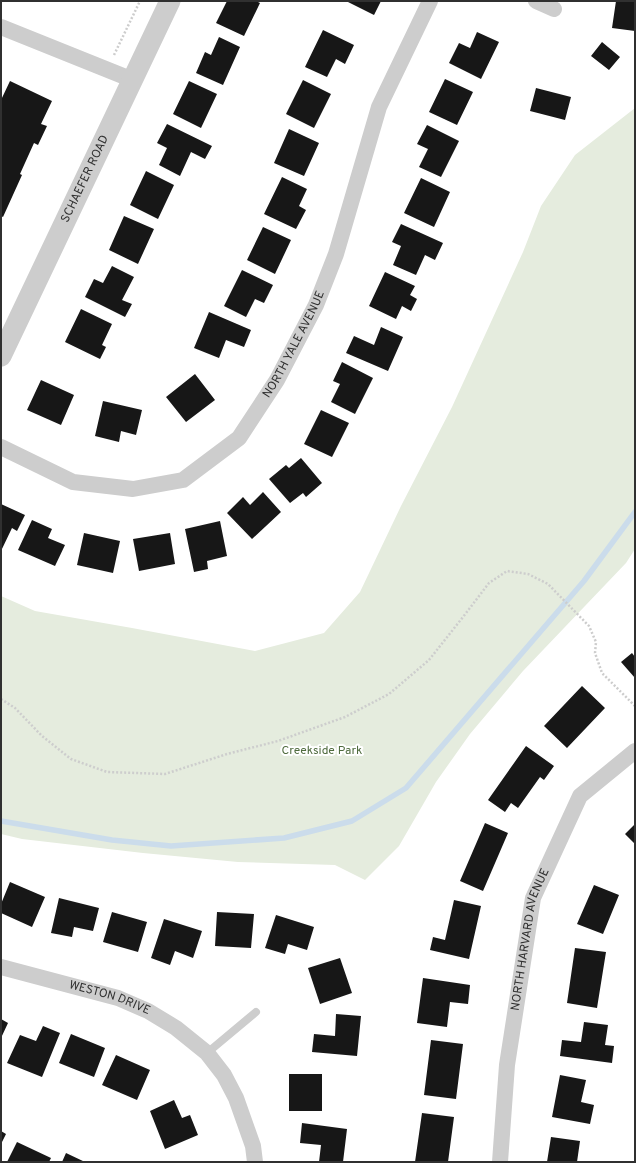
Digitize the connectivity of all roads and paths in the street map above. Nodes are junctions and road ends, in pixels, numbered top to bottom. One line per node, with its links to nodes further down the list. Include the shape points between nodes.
1 (140, 1): 7 (path)
2 (170, 1): 8 (street, SCHAEFER ROAD)
3 (430, 1): 10 (street, NORTH YALE AVENUE, via 379,108 336,254 316,305 278,380 239,438 183,480 133,489 73,482)
4 (536, 1): 5 (street)
5 (554, 9)
6 (1, 27): 7 (street)
7 (106, 69): 8 (street)
8 (133, 80): 9 (street, SCHAEFER ROAD)
9 (1, 356)
10 (1, 447)
11 (1, 699): 12 (path, via 15,708 42,736 70,759 107,772 165,774 278,741 345,718 389,694 429,660 489,583 507,571 528,574 548,584 589,626 596,642 595,653 602,673)
12 (635, 706)
13 (635, 751): 18 (street, NORTH HARVARD AVENUE, via 580,796 533,898 507,1065)
14 (1, 967): 16 (street, WESTON DRIVE, via 118,998 148,1011 176,1028)
15 (256, 1012): 16 (lane)
16 (207, 1053): 17 (street, WESTON DRIVE, via 224,1075 236,1098 253,1146)
17 (255, 1162)
18 (500, 1162)

